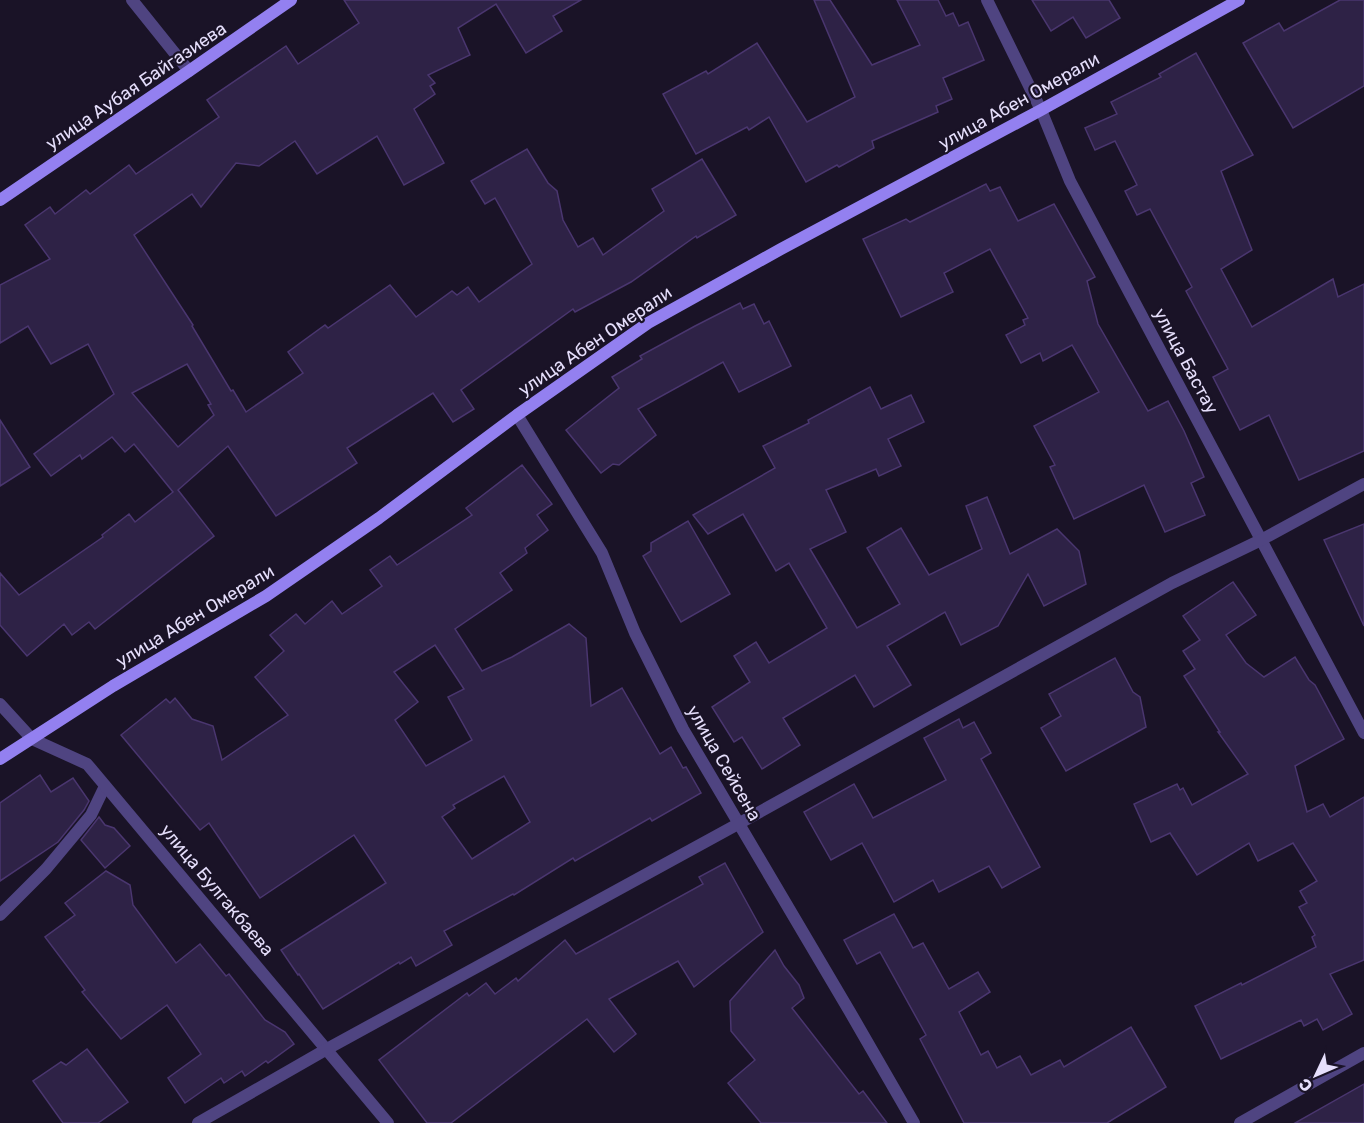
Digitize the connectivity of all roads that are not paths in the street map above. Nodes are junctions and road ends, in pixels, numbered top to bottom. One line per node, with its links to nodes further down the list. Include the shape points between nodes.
1 (132, 0): 5 (street)
2 (291, 0): 5 (main road, улица Аубая Байгазиева)
3 (987, 0): 6 (street, улица Бастау)
4 (1239, 0): 6 (main road, улица Абен Омерали)
5 (189, 71): 7 (main road, улица Аубая Байгазиева)
6 (1041, 110): 8 (main road, улица Абен Омерали, via 648,322); 10 (street, улица Бастау, via 1070,180)
7 (0, 200)
8 (517, 415): 13 (main road, улица Абен Омерали, via 266,596); 16 (street, улица Сейсена, via 602,553 635,633 683,729)
9 (1364, 484): 10 (street)
10 (1261, 540): 12 (street, улица Бастау); 16 (street, via 1172,583)
11 (0, 704): 13 (street, улица Булгакбаева)
12 (1364, 733)
13 (32, 739): 14 (main road, улица Абен Омерали); 15 (street, улица Булгакбаева, via 87,764)
14 (0, 759)
15 (105, 786): 17 (street, via 91,815 46,869); 18 (street, улица Булгакбаева)
16 (738, 824): 18 (street); 22 (street, улица Сейсена)
17 (0, 915)
18 (327, 1049): 20 (street); 21 (street, улица Булгакбаева)
19 (1364, 1053): 23 (street)
20 (198, 1123)
21 (388, 1123)
22 (914, 1123)
23 (1240, 1123)

